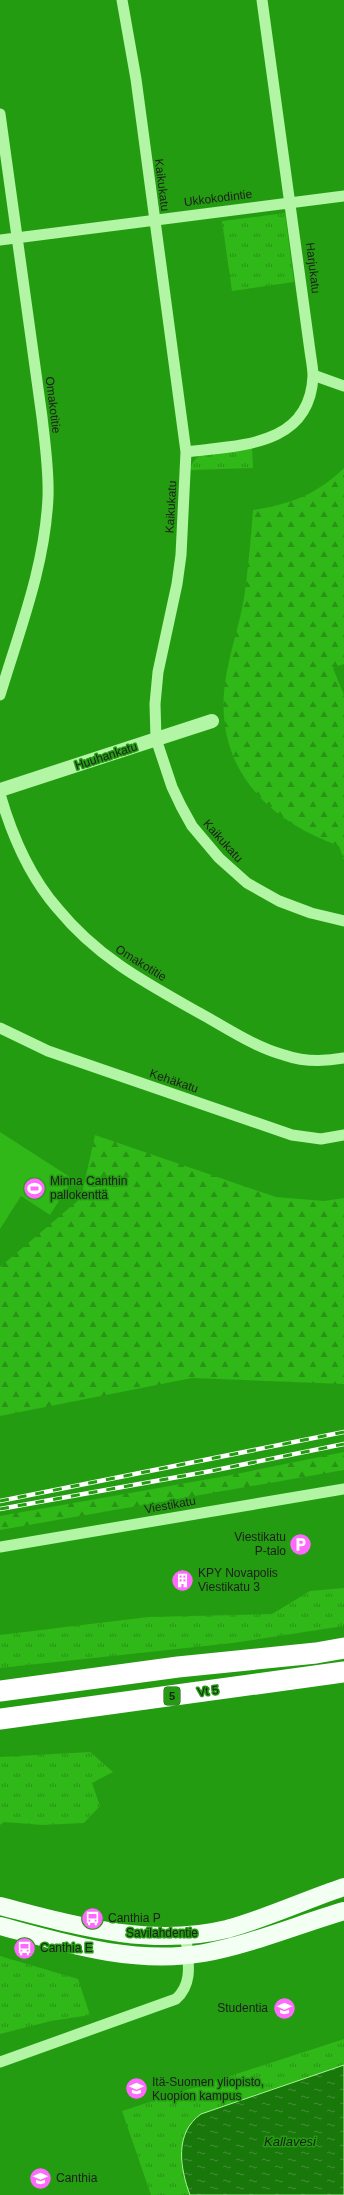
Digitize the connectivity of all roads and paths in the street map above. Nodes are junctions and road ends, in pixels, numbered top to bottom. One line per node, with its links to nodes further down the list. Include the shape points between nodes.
1 (122, 0): 6 (street, Kaikukatu, via 135,72)
2 (262, 0): 5 (street, Harjukatu)
3 (0, 114): 7 (street, Omakotitie)
4 (344, 196): 5 (street, Ukkokodintie)
5 (291, 202): 6 (street, Ukkokodintie); 9 (street, Harjukatu)
6 (153, 219): 7 (street, Ukkokodintie); 11 (street, Kaikukatu)
7 (18, 238): 8 (street, Ukkokodintie); 12 (street, Omakotitie, via 42,417 48,496 33,590)
8 (0, 240)
9 (313, 375): 10 (street); 11 (street, Harjukatu, via 311,388 300,414 295,423 283,432 251,443)
10 (344, 386)
11 (186, 452): 14 (street, Kaikukatu, via 181,555 158,672 155,704)
12 (0, 695)
13 (212, 721): 14 (street, Huuhankatu)
14 (156, 739): 15 (street, Huuhankatu); 17 (street, Kaikukatu, via 181,806 192,826 219,858 247,882 279,901 311,913)
15 (0, 790)
16 (0, 794): 19 (street, Omakotitie, via 13,834 32,873 72,926 105,956 151,986 256,1045 284,1056 316,1062)
17 (344, 921)
18 (0, 1028): 20 (street, Kehäkatu, via 76,1062 292,1135 321,1139)
19 (344, 1058)
20 (344, 1135)
21 (344, 1489): 22 (street, Viestikatu)
22 (0, 1547)
23 (344, 1648): 27 (highway)
24 (344, 1672): 25 (highway, Vt 5 / 5)
25 (275, 1682): 26 (highway); 28 (highway, Vt 5 / 5)
26 (344, 1683)
27 (0, 1691)
28 (0, 1719)
29 (344, 1887): 33 (main road, Savilahdentie, via 247,1923)
30 (0, 1906): 33 (main road, Savilahdentie, via 80,1927 110,1932 139,1936)
31 (344, 1911): 34 (main road, Savilahdentie, via 227,1948)
32 (0, 1926): 34 (main road, Savilahdentie, via 95,1951 127,1955)
33 (186, 1935): 34 (street)
34 (187, 1955): 35 (street, via 189,1974 184,1992 176,1999)
35 (0, 2062)

